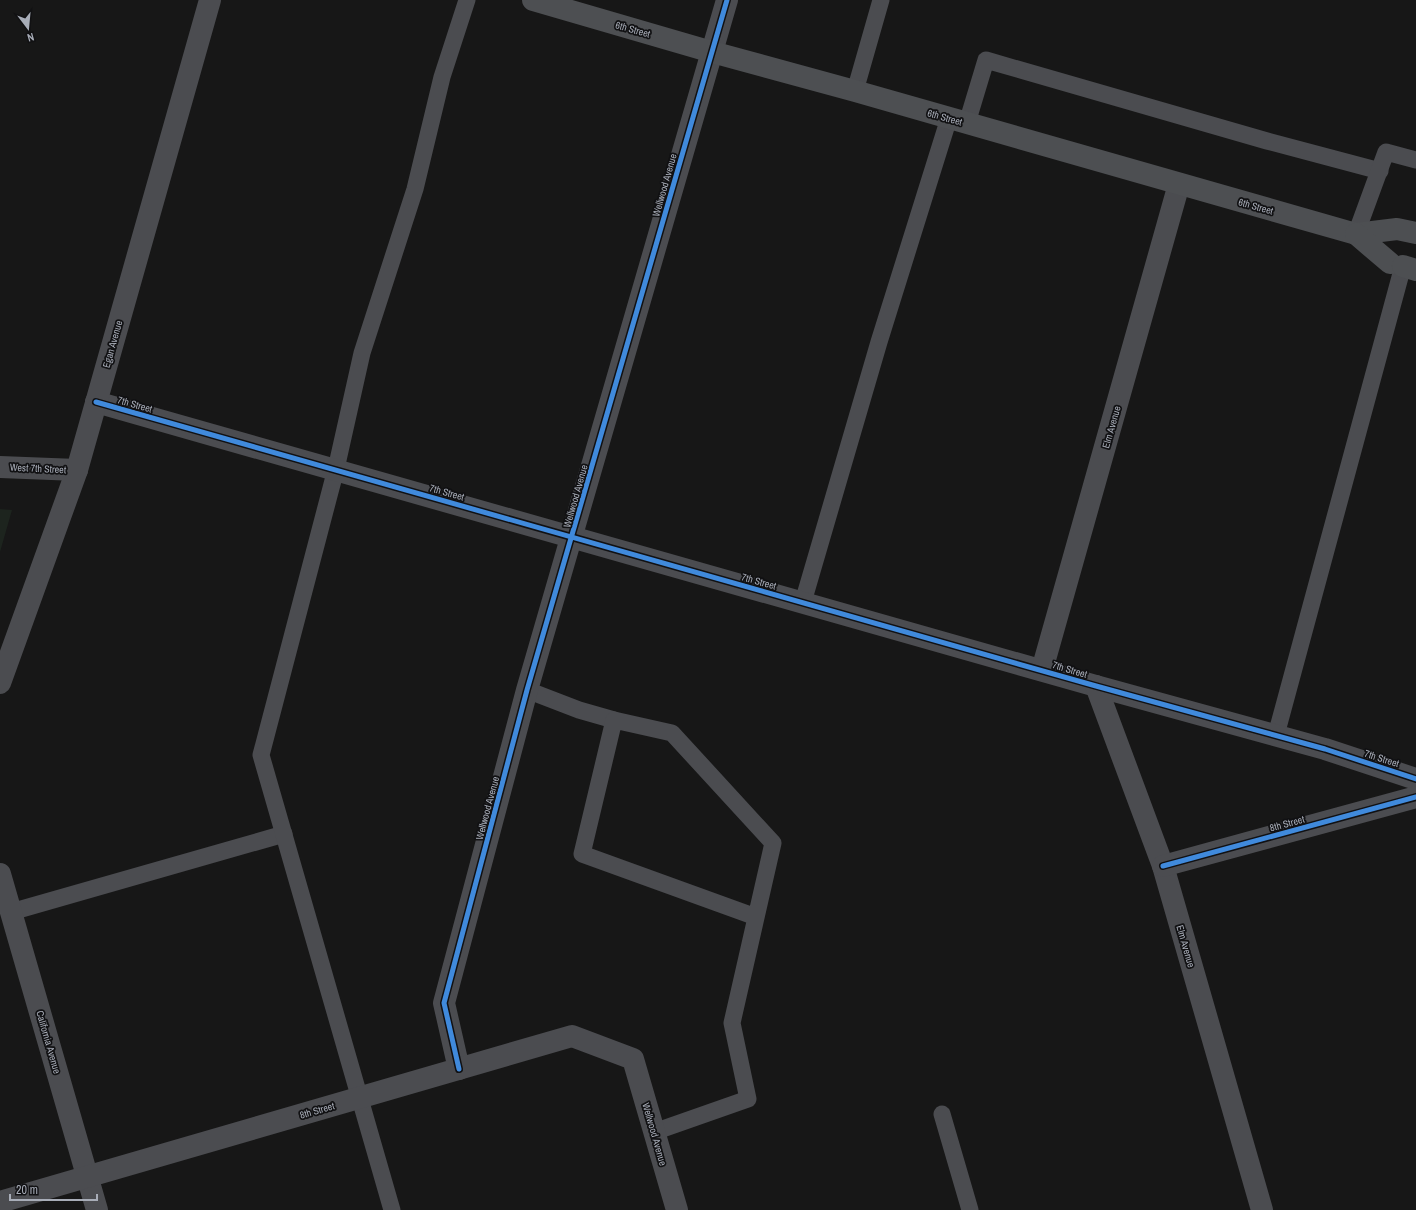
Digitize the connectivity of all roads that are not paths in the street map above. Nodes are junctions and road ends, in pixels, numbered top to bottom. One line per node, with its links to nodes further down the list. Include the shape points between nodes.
1 (210, 0): 15 (street, Egan Avenue)
2 (468, 0): 18 (lane, via 442,77 415,189 362,353)
3 (533, 0): 6 (main road, 6th Street)
4 (727, 0): 6 (street, Wellwood Avenue)
5 (881, 0): 7 (lane)
6 (712, 52): 7 (main road, 6th Street); 19 (street, Wellwood Avenue)
7 (855, 91): 8 (main road, 6th Street)
8 (958, 120): 10 (lane, via 986,60); 11 (main road, 6th Street); 20 (lane, via 879,342)
9 (1416, 160): 10 (lane, via 1386,152)
10 (1380, 171): 13 (lane)
11 (1179, 184): 13 (main road, 6th Street); 21 (street, Elm Avenue)
12 (1416, 233): 13 (main road, 6th Street, via 1397,229)
13 (1356, 234): 14 (main road, 6th Street)
14 (1403, 266): 26 (lane)
15 (96, 402): 17 (street, Egan Avenue); 18 (street, 7th Street)
16 (0, 467): 17 (street, West 7th Street)
17 (77, 470): 22 (street, Egan Avenue)
18 (336, 470): 19 (street, 7th Street); 29 (lane, via 261,755)
19 (572, 537): 20 (street, 7th Street); 24 (street, Wellwood Avenue)
20 (803, 602): 21 (street, 7th Street)
21 (1042, 670): 23 (street, 7th Street)
22 (0, 683)
23 (1096, 686): 26 (street, 7th Street); 30 (street, Elm Avenue)
24 (527, 690): 25 (lane); 35 (street, Wellwood Avenue, via 444,1002)
25 (614, 720): 33 (lane, via 672,733 773,843); 33 (lane, via 582,854)
26 (1276, 736): 27 (street, 7th Street)
27 (1416, 779)
28 (1416, 797): 30 (street, 8th Street)
29 (284, 834): 32 (lane); 36 (lane)
30 (1163, 866): 45 (street, Elm Avenue)
31 (0, 874): 32 (street, California Avenue)
32 (11, 912): 39 (street, California Avenue)
33 (756, 917): 38 (lane, via 732,1023 748,1100)
34 (633, 1059): 35 (street, 8th Street, via 572,1036); 38 (street, Wellwood Avenue)
35 (459, 1069): 36 (street, 8th Street)
36 (360, 1098): 39 (street, 8th Street); 42 (lane)
37 (942, 1114): 44 (lane)
38 (654, 1132): 43 (street, Wellwood Avenue)
39 (87, 1177): 40 (street, 8th Street); 41 (street, California Avenue)
40 (0, 1202)
41 (97, 1210)
42 (392, 1210)
43 (677, 1210)
44 (970, 1210)
45 (1262, 1210)

